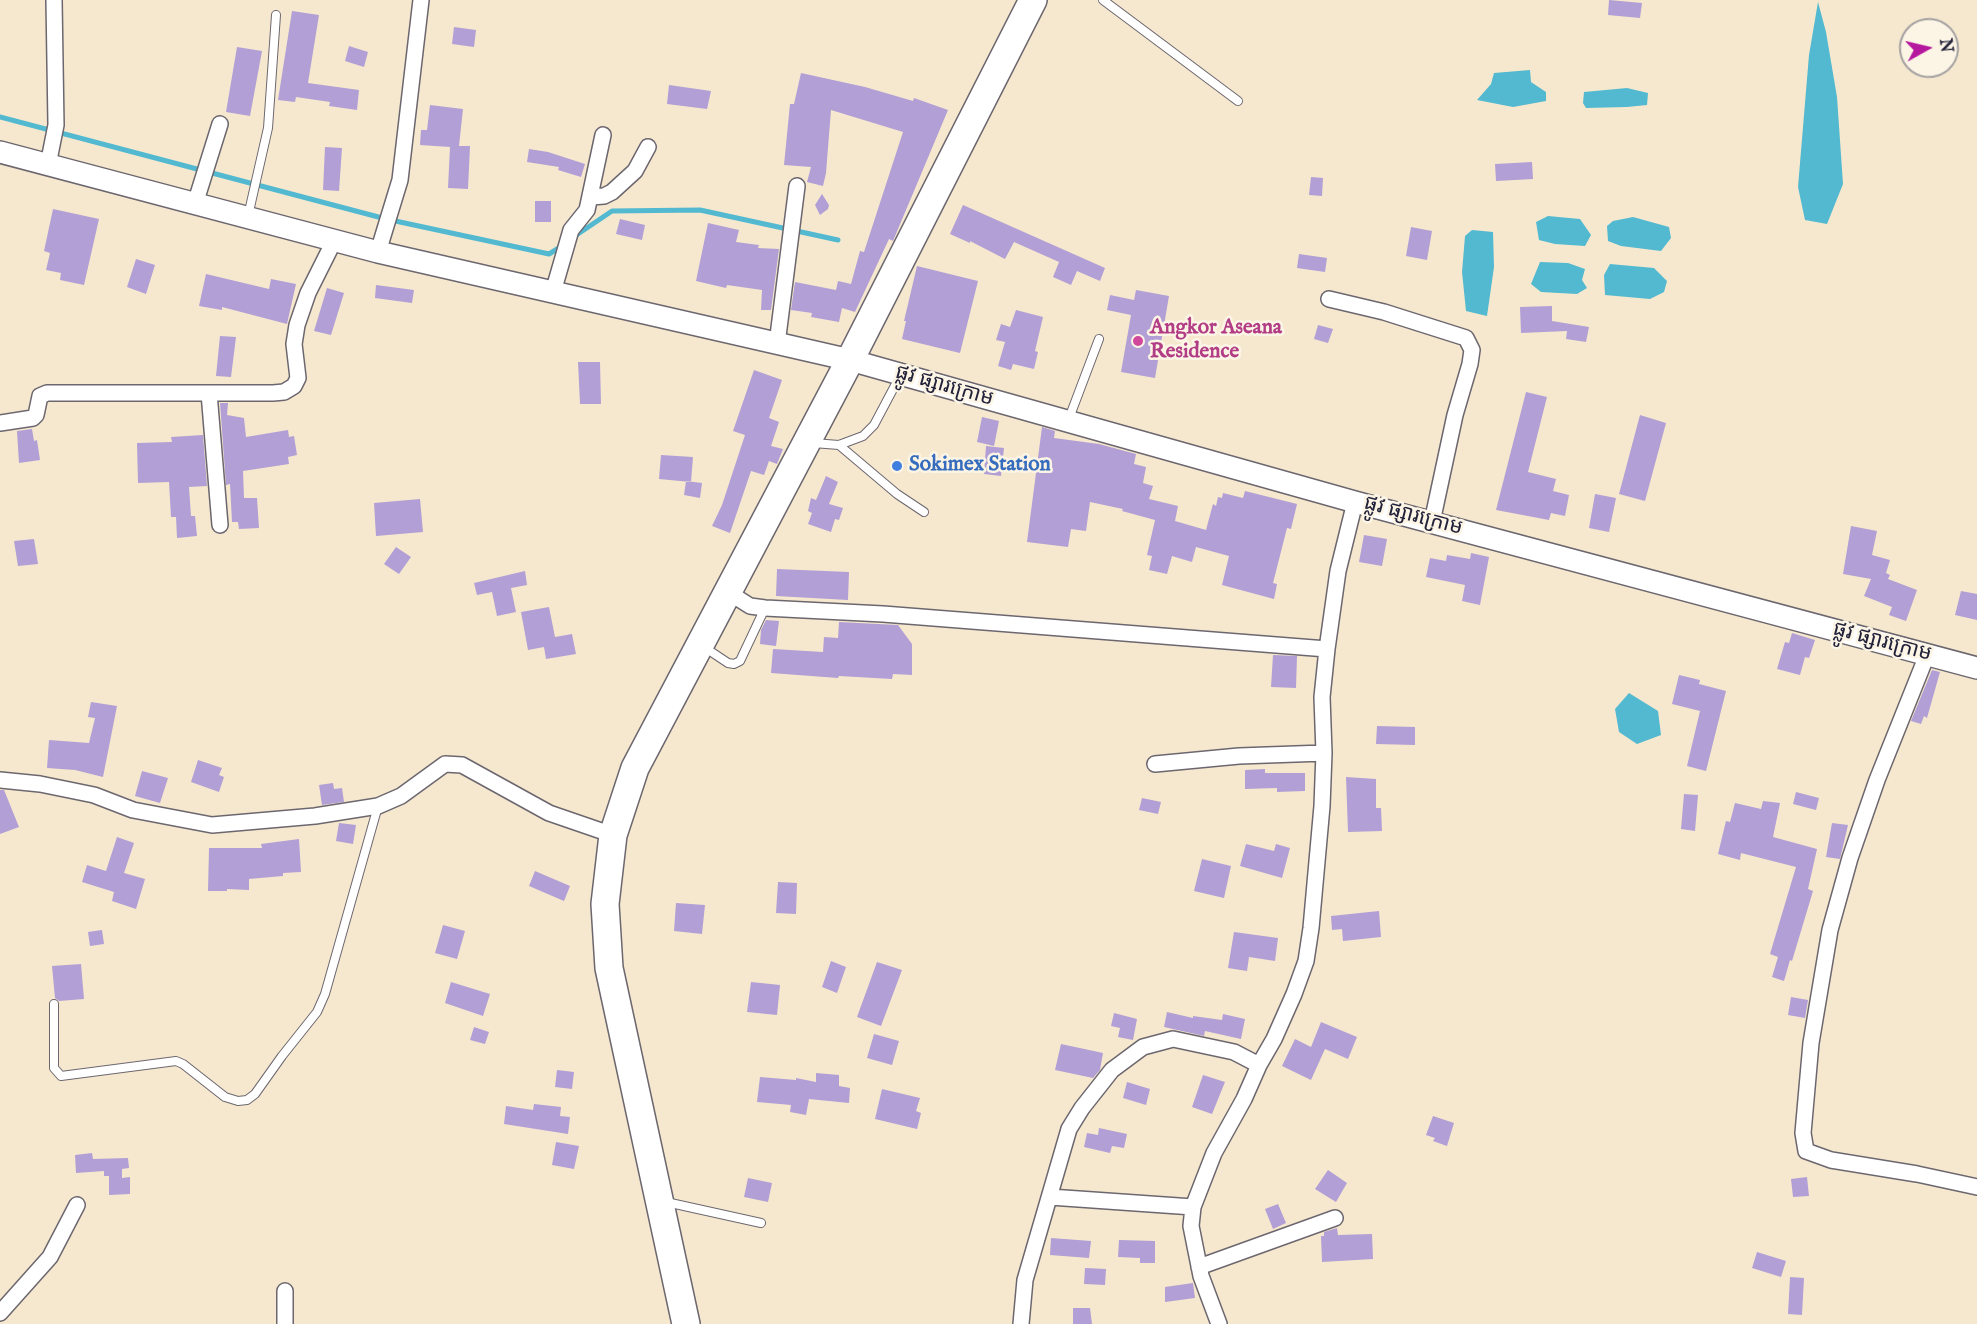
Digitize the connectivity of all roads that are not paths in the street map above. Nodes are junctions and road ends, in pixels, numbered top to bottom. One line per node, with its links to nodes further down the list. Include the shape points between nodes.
1 (54, 0): 11 (street, via 56,124)
2 (421, 0): 17 (street, via 400,180)
3 (1033, 0): 22 (highway)
4 (1103, 0): 6 (lane)
5 (276, 15): 15 (lane, via 268,128)
6 (1238, 101)
7 (220, 124): 14 (street)
8 (603, 135): 13 (street)
9 (648, 147): 13 (street, via 635,171 612,192)
10 (0, 152): 11 (main road, ផ្លូវ ផ្សារក្រោម)
11 (49, 160): 14 (main road, ផ្លូវ ផ្សារក្រោម)
12 (797, 186): 21 (street)
13 (591, 197): 18 (street, via 587,210 573,226)
14 (195, 204): 15 (main road, ផ្លូវ ផ្សារក្រោម)
15 (249, 208): 16 (main road, ផ្លូវ ផ្សារក្រោម)
16 (334, 241): 17 (main road, ផ្លូវ ផ្សារក្រោម); 24 (street, via 297,325 294,344 298,378 294,386 273,393)
17 (381, 243): 18 (main road, ផ្លូវ ផ្សារក្រោម)
18 (553, 292): 21 (main road, ផ្លូវ ផ្សារក្រោម)
19 (1329, 299): 31 (street, via 1466,338 1472,350)
20 (1099, 339): 25 (lane)
21 (777, 344): 22 (main road, ផ្លូវ ផ្សារក្រោម)
22 (850, 360): 23 (main road, ផ្លូវ ផ្សារក្រោម); 27 (highway)
23 (901, 375): 25 (main road, ផ្លូវ ផ្សារក្រោម); 28 (lane, via 874,425 863,436)
24 (209, 393): 26 (street, via 47,393 40,396 33,418); 32 (street)
25 (1067, 422): 29 (main road, ផ្លូវ ផ្សារក្រោម)
26 (0, 423)
27 (805, 442): 28 (lane); 33 (highway)
28 (839, 445): 30 (lane)
29 (1355, 502): 31 (main road, ផ្លូវ ផ្សារក្រោម); 36 (street, via 1338,571)
30 (924, 512)
31 (1432, 522): 37 (main road, ផ្លូវ ផ្សារក្រោម)
32 (220, 525)
33 (728, 592): 34 (street, via 750,606); 35 (highway)
34 (765, 609): 35 (lane, via 740,661 728,663); 36 (street, via 883,614)
35 (700, 644): 43 (highway, via 635,768)
36 (1327, 649): 39 (street, via 1322,697)
37 (1927, 655): 38 (main road, ផ្លូវ ផ្សារក្រោម); 46 (street, via 1877,780 1830,930 1811,1043 1803,1133 1806,1151 1832,1160)
38 (1977, 668)
39 (1324, 753): 40 (street); 45 (street, via 1306,962)
40 (1155, 764)
41 (0, 780): 42 (street, via 94,795 133,810 212,825)
42 (378, 806): 43 (street, via 401,796 445,764 462,765 549,813); 44 (lane, via 326,994 317,1012 247,1100 225,1097 176,1061 61,1076 54,1068)
43 (613, 835): 48 (highway, via 605,904 609,968)
44 (54, 1004)
45 (1259, 1065): 47 (street, via 1234,1052 1173,1040 1143,1047 1112,1070 1082,1108 1069,1130); 50 (street, via 1214,1153)
46 (1977, 1187)
47 (1050, 1197): 50 (street); 58 (street, via 1025,1280)
48 (661, 1201): 52 (lane); 57 (highway)
49 (76, 1205): 55 (street, via 50,1257)
50 (1193, 1208): 53 (street, via 1191,1226)
51 (1335, 1218): 53 (street)
52 (761, 1223)
53 (1199, 1267): 59 (street)
54 (285, 1291): 56 (street)
55 (0, 1313)
56 (285, 1324)
57 (687, 1324)
58 (1021, 1324)
59 (1219, 1324)

